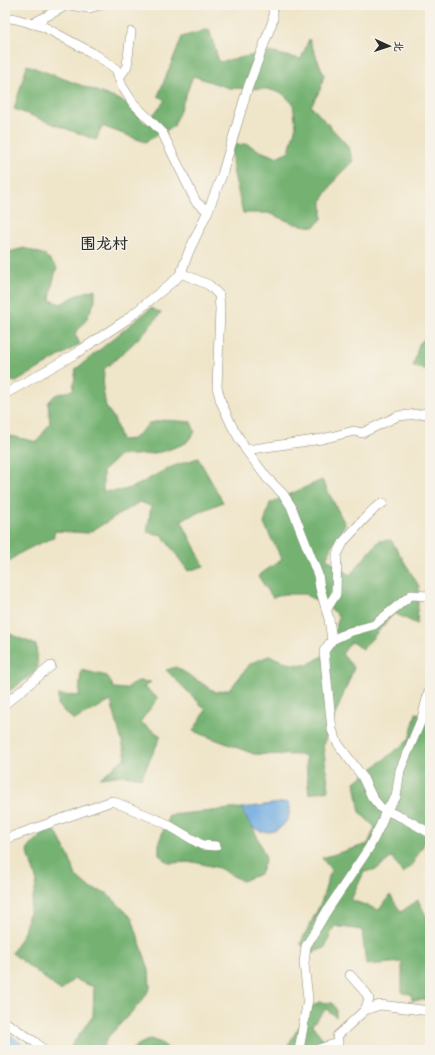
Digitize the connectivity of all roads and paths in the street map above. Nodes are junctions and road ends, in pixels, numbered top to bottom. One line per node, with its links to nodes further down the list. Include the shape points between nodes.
1 (68, 5): 2 (street, via 88,8); 5 (street)
2 (101, 5)
3 (273, 5): 8 (street, via 273,20)
4 (5, 17): 5 (street)
5 (32, 24): 7 (street, via 96,55 116,70)
6 (131, 32): 7 (street, via 127,66)
7 (119, 78): 8 (street, via 133,103 162,132 196,202)
8 (208, 210): 9 (street, via 188,251)
9 (181, 273): 10 (street, via 126,320 75,354); 12 (street, via 209,285 219,295 217,387 232,426)
10 (5, 394)
11 (430, 413): 12 (street, via 398,416 362,433 354,431 322,439)
12 (246, 450): 15 (street, via 267,478 284,494 291,506 318,575)
13 (383, 503): 15 (street, via 344,541 337,555 336,594)
14 (430, 596): 16 (street, via 411,595 374,625)
15 (326, 610): 16 (street)
16 (332, 640): 20 (street, via 324,651 332,730 338,744 362,776 372,797)
17 (51, 666): 19 (street)
18 (430, 687): 20 (street, via 422,718 400,770 396,797)
19 (5, 704)
20 (384, 809): 21 (street); 29 (street, via 381,824 369,848 306,946 304,962 308,998)
21 (430, 833)
22 (5, 839): 23 (street, via 112,801 163,822 202,845)
23 (216, 846)
24 (350, 974): 25 (street, via 369,999)
25 (365, 1010): 26 (street, via 380,1005); 30 (street, via 338,1036 338,1043)
26 (430, 1011)
27 (5, 1022): 28 (street)
28 (43, 1050)
29 (299, 1050)
30 (315, 1050)

